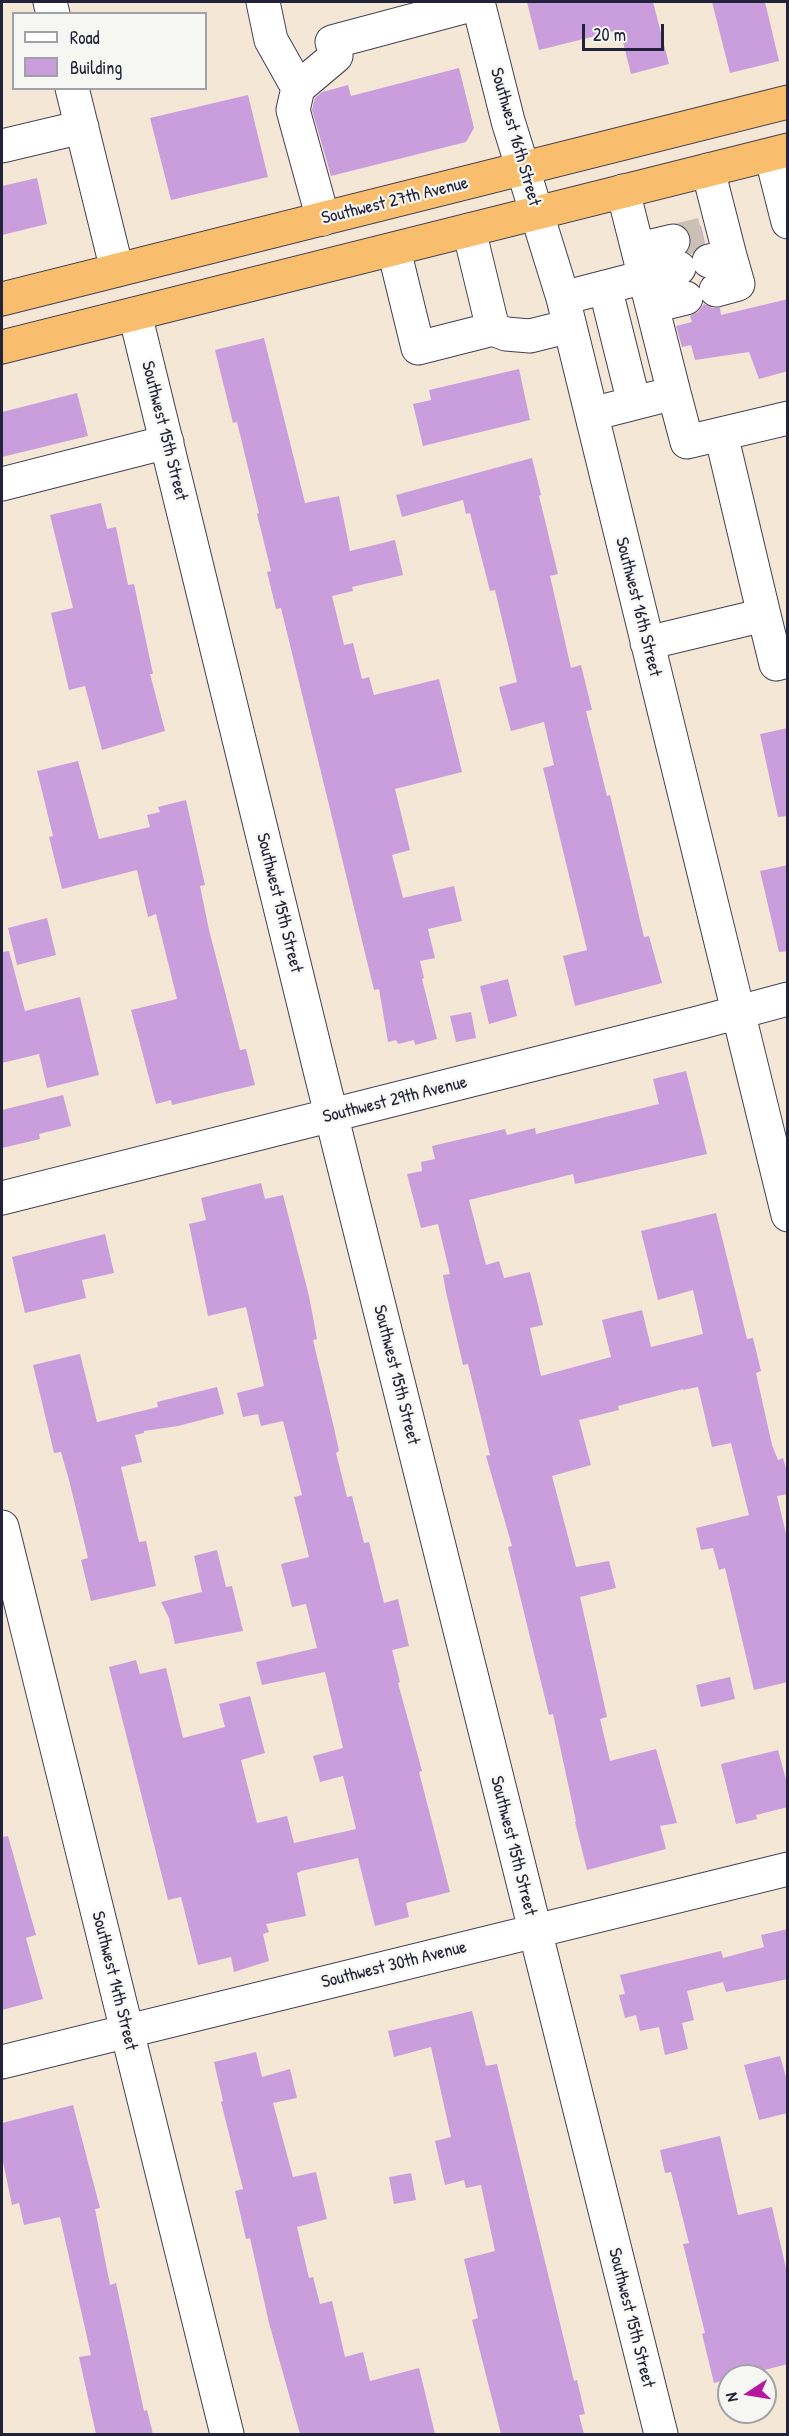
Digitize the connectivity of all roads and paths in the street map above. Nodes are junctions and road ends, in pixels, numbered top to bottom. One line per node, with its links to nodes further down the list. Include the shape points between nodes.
1 (263, 2): 3 (street, via 271,40)
2 (478, 2): 3 (street, via 332,42 336,56); 9 (street, Southwest 16th Street)
3 (297, 88): 13 (street, via 293,110)
4 (72, 90): 6 (street)
5 (788, 102): 9 (highway, Southwest 27th Avenue)
6 (82, 128): 7 (street); 18 (street)
7 (2, 146)
8 (779, 152): 10 (highway); 14 (street)
9 (523, 168): 12 (street, Southwest 16th Street); 13 (highway, Southwest 27th Avenue)
10 (708, 170): 11 (highway); 17 (street)
11 (623, 191): 12 (highway); 19 (street)
12 (538, 212): 15 (highway); 22 (street, Southwest 16th Street)
13 (323, 219): 18 (highway, Southwest 27th Avenue)
14 (788, 222)
15 (469, 230): 16 (highway); 24 (street)
16 (394, 250): 23 (highway); 24 (street, via 418,348)
17 (702, 259): 19 (street); 19 (street)
18 (117, 270): 21 (highway, Southwest 27th Avenue)
19 (646, 277): 20 (street); 26 (street)
20 (605, 287): 22 (street); 27 (street)
21 (2, 299)
22 (567, 312): 24 (street, via 530,336); 28 (street, Southwest 16th Street)
23 (135, 314): 25 (highway); 31 (street, Southwest 15th Street)
24 (493, 329)
25 (2, 347)
26 (674, 393): 27 (street); 30 (street, via 687,442)
27 (634, 403): 28 (street)
28 (592, 414): 34 (street, Southwest 16th Street)
29 (788, 418): 30 (street)
30 (721, 434): 33 (street)
31 (167, 442): 32 (street); 38 (street, Southwest 15th Street)
32 (2, 484)
33 (764, 615): 34 (street); 35 (street, via 776,664)
34 (647, 643): 37 (street, Southwest 16th Street)
35 (788, 661)
36 (788, 999): 37 (street, Southwest 29th Avenue)
37 (737, 1013): 38 (street, Southwest 29th Avenue); 40 (street, Southwest 16th Street)
38 (332, 1116): 39 (street, Southwest 29th Avenue); 43 (street, Southwest 15th Street)
39 (2, 1198)
40 (788, 1215)
41 (2, 1527): 44 (street, Southwest 14th Street)
42 (788, 1869): 43 (street, Southwest 30th Avenue)
43 (534, 1930): 44 (street, Southwest 30th Avenue); 47 (street, Southwest 15th Street)
44 (127, 2033): 45 (street, Southwest 30th Avenue); 46 (street, Southwest 14th Street)
45 (2, 2062)
46 (227, 2434)
47 (661, 2434)

